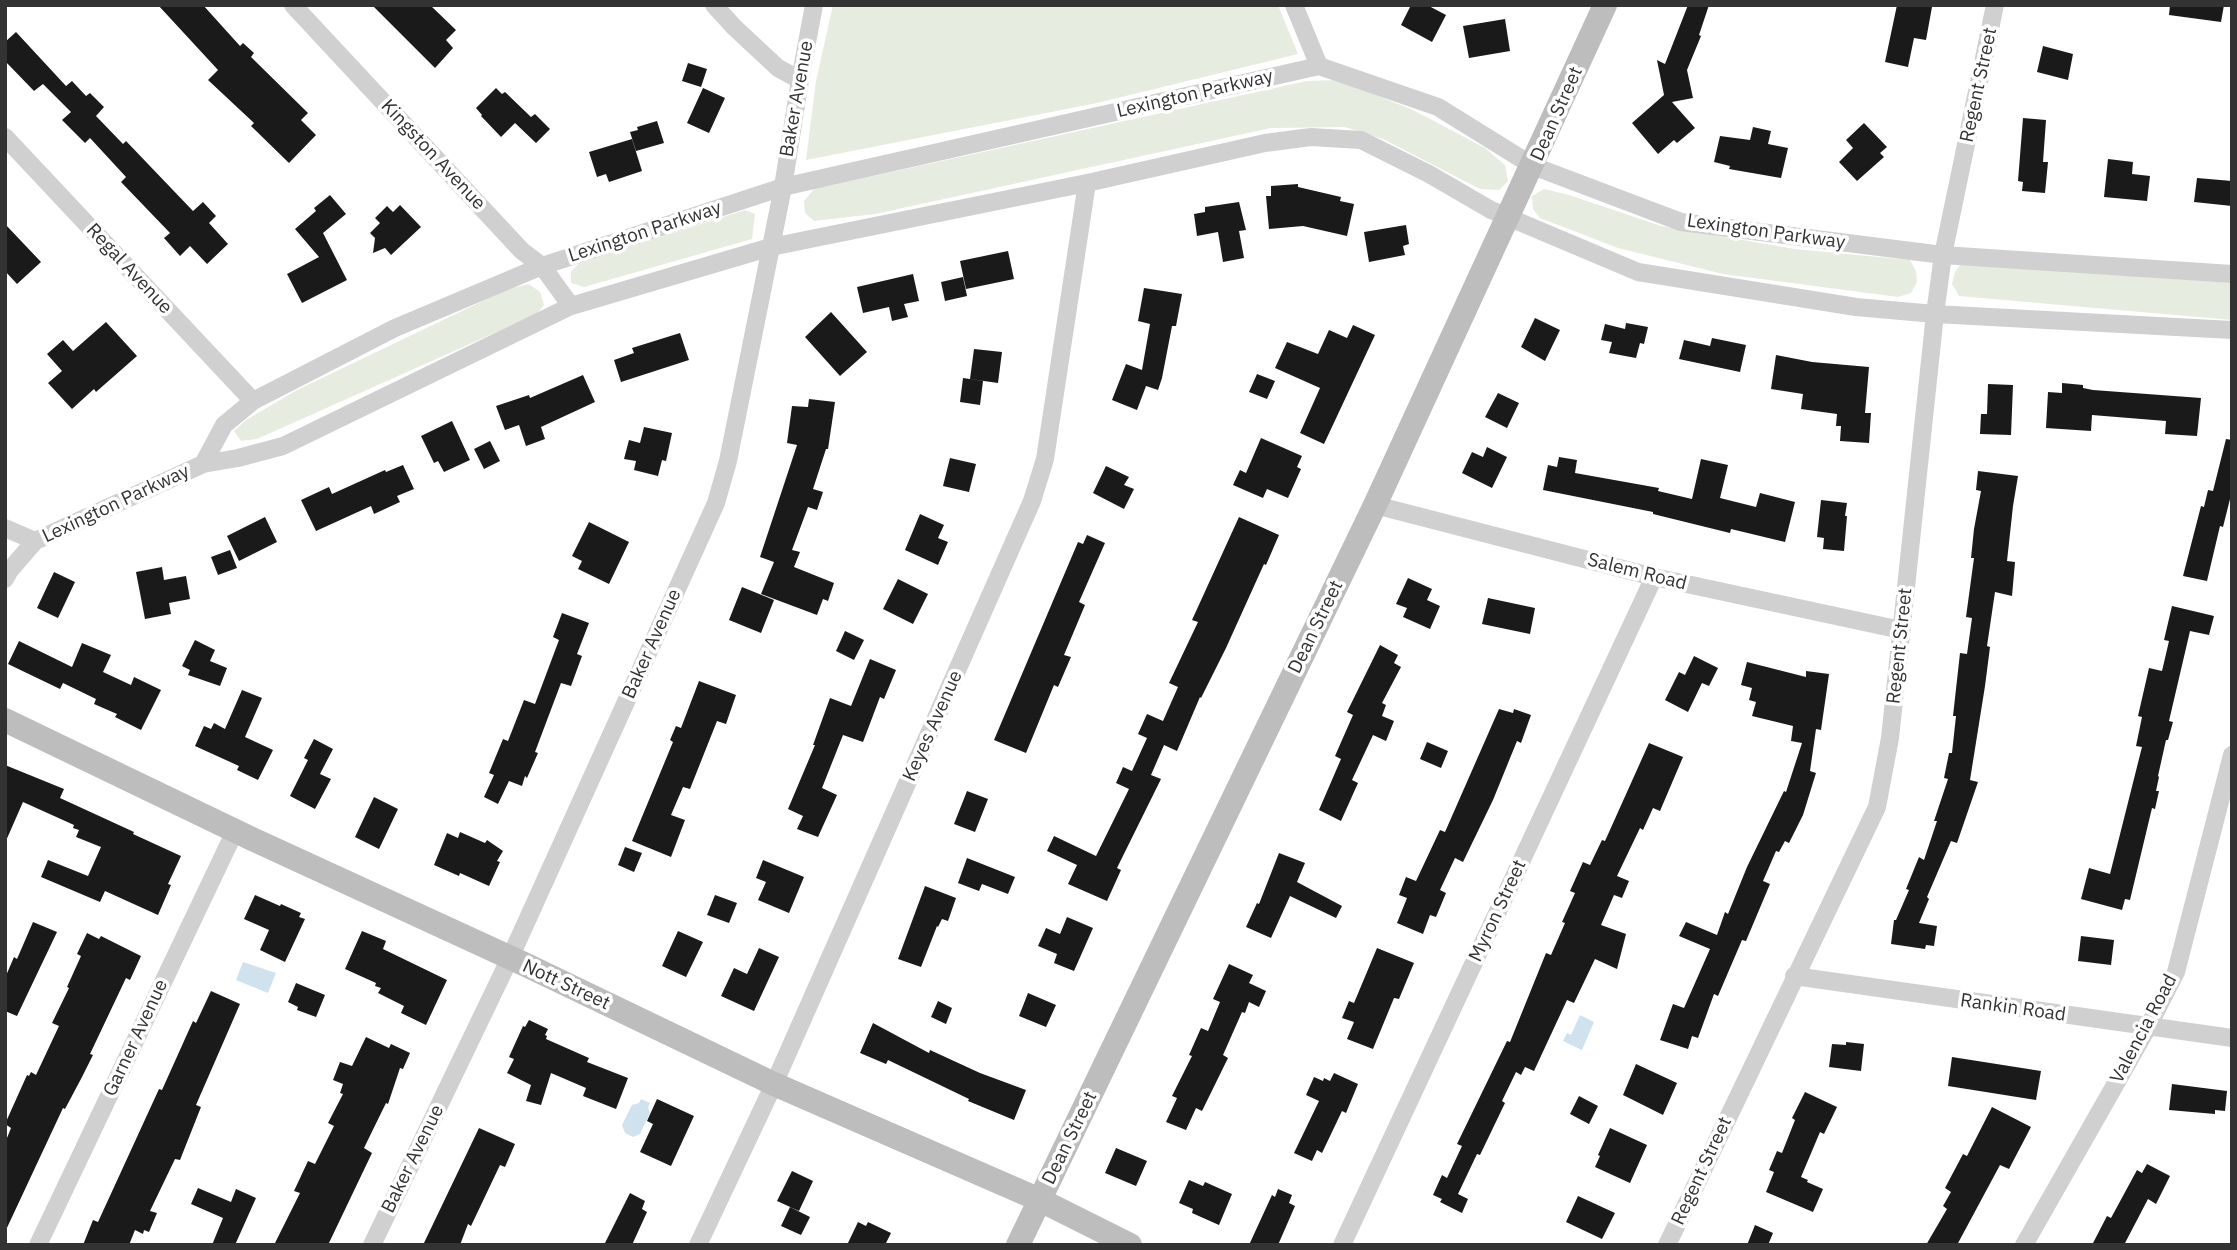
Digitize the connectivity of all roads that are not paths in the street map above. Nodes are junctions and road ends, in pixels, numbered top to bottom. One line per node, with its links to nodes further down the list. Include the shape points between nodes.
1 (293, 5): 16 (street, Kingston Avenue, via 522,251)
2 (714, 5): 8 (street, via 778,68)
3 (814, 5): 8 (street, Baker Avenue)
4 (1294, 5): 7 (street)
5 (1605, 5): 10 (street, Dean Street)
6 (1995, 5): 15 (street, Regent Street)
7 (1319, 66): 10 (street, Lexington Parkway, via 1438,107); 12 (street, Lexington Parkway)
8 (800, 80): 12 (street, Baker Avenue)
9 (5, 138): 21 (street, Regal Avenue)
10 (1533, 166): 13 (street, Dean Street); 15 (street, Lexington Parkway, via 1681,222)
11 (1087, 183): 13 (street, Lexington Parkway, via 1265,143 1311,137 1361,140); 14 (street, Lexington Parkway); 36 (street, Keyes Avenue, via 1045,459 1032,502)
12 (783, 187): 14 (street, Baker Avenue); 16 (street, Lexington Parkway)
13 (1508, 219): 19 (street, Lexington Parkway, via 1638,272 1856,307); 23 (street, Dean Street)
14 (771, 247): 18 (street, Lexington Parkway); 32 (street, Baker Avenue, via 716,503)
15 (1943, 255): 17 (street, Lexington Parkway); 19 (street, Regent Street)
16 (542, 266): 18 (street, Kingston Avenue); 21 (street, Lexington Parkway, via 395,328)
17 (2232, 274)
18 (571, 306): 22 (street, Lexington Parkway, via 283,446)
19 (1934, 314): 20 (street, Lexington Parkway); 28 (street, Regent Street)
20 (2232, 330)
21 (253, 401): 22 (street, Lexington Parkway, via 224,425)
22 (203, 464): 25 (street, Lexington Parkway)
23 (1376, 505): 26 (street, Salem Road); 37 (street, Dean Street)
24 (5, 528): 25 (street)
25 (35, 541): 27 (street, Lexington Parkway)
26 (1654, 578): 28 (street, Salem Road); 43 (street, Myron Street)
27 (5, 579)
28 (1901, 631): 33 (street, Regent Street, via 1890,738 1877,807)
29 (5, 720): 31 (street, Nott Street)
30 (2232, 755): 34 (street, Valencia Road, via 2176,972)
31 (235, 831): 32 (street, Nott Street); 38 (street, Garner Avenue)
32 (510, 958): 36 (street, Nott Street); 39 (street, Baker Avenue)
33 (1794, 976): 34 (street, Rankin Road); 44 (street, Regent Street)
34 (2148, 1027): 35 (street, Rankin Road); 45 (street, Valencia Road)
35 (2232, 1038)
36 (774, 1084): 37 (street, Nott Street); 40 (street, Keyes Avenue)
37 (1040, 1200): 41 (street, Dean Street); 42 (street, Nott Street)
38 (38, 1245)
39 (372, 1245)
40 (698, 1245)
41 (1018, 1245)
42 (1130, 1245)
43 (1342, 1245)
44 (1667, 1245)
45 (2024, 1245)

